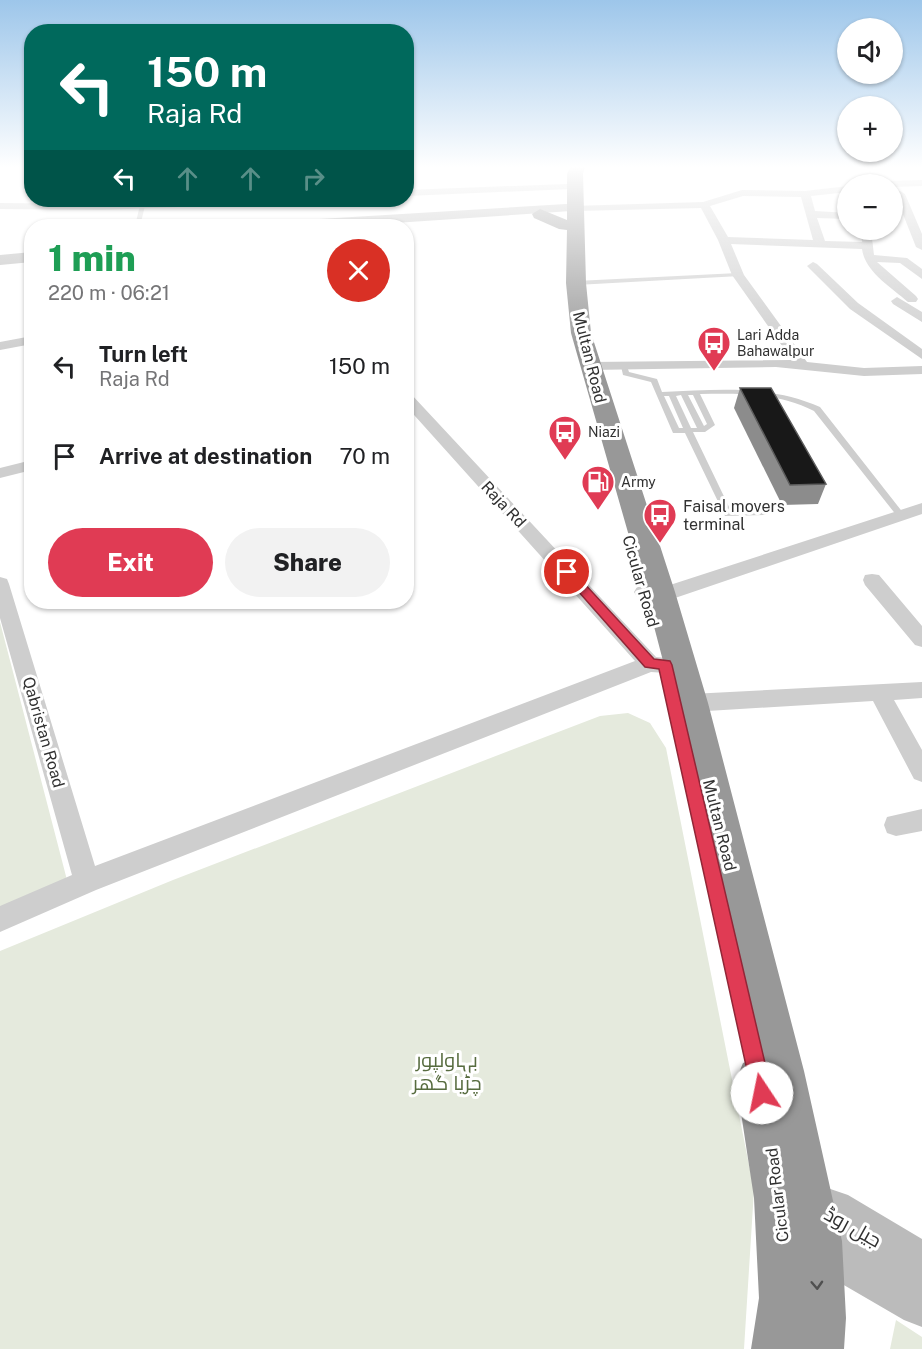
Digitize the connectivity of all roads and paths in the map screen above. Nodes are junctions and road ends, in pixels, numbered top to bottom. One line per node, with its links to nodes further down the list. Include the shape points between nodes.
1 (568, 229): 15 (highway, Multan Road)
2 (718, 229): 5 (street)
3 (815, 229): 7 (street)
4 (915, 229): 8 (street)
5 (724, 240): 7 (street); 13 (street)
6 (867, 240): 9 (street)
7 (820, 244): 9 (street)
8 (922, 247)
9 (869, 252): 14 (street, via 903,260); 16 (street, via 873,265)
10 (24, 255): 11 (main road)
11 (0, 258)
12 (813, 266): 20 (street, via 854,306)
13 (738, 275): 15 (lane); 22 (street)
14 (922, 275)
15 (571, 283): 21 (highway, Multan Road, via 581,333); 37 (highway, Cicular Road, via 571,331 579,366)
16 (917, 298): 17 (street, via 897,301)
17 (922, 318)
18 (24, 342): 19 (street)
19 (0, 346)
20 (922, 355)
21 (607, 366): 22 (street); 25 (lane, via 654,381); 37 (highway, Multan Road)
22 (803, 366): 23 (street, via 864,372)
23 (922, 370)
24 (696, 393): 27 (lane); 30 (lane, via 711,425); 34 (lane, via 773,393 810,405)
25 (659, 394): 26 (lane); 29 (lane, via 675,431)
26 (672, 394): 27 (lane); 29 (lane)
27 (684, 394): 30 (lane)
28 (414, 405): 39 (street, Raja Rd)
29 (688, 430): 30 (lane); 33 (lane, via 728,514)
30 (702, 430)
31 (24, 467): 32 (street)
32 (0, 473)
33 (766, 512)
34 (914, 514): 37 (street)
35 (872, 580): 38 (street)
36 (0, 584): 47 (street, Qabristan Road)
37 (658, 592): 39 (highway, Multan Road); 42 (lane)
38 (922, 640)
39 (665, 665): 42 (highway, Multan Road); 47 (street); 49 (highway, Cicular Road, via 759,1072)
40 (922, 690): 41 (street)
41 (879, 692): 42 (street); 43 (street)
42 (697, 703): 46 (lane); 49 (highway, Multan Road, via 780,1071)
43 (922, 772)
44 (922, 820): 45 (street)
45 (896, 825)
46 (741, 853)
47 (87, 881): 48 (street)
48 (0, 919)
49 (808, 1215): 50 (main road, جیل روڈ); 51 (main road, جیل روڈ); 52 (highway, Cicular Road, via 787,1298); 53 (highway, Multan Road, one-way to 53, via 818,1318)
50 (922, 1267)
51 (922, 1302)
52 (780, 1349)
53 (815, 1349)

